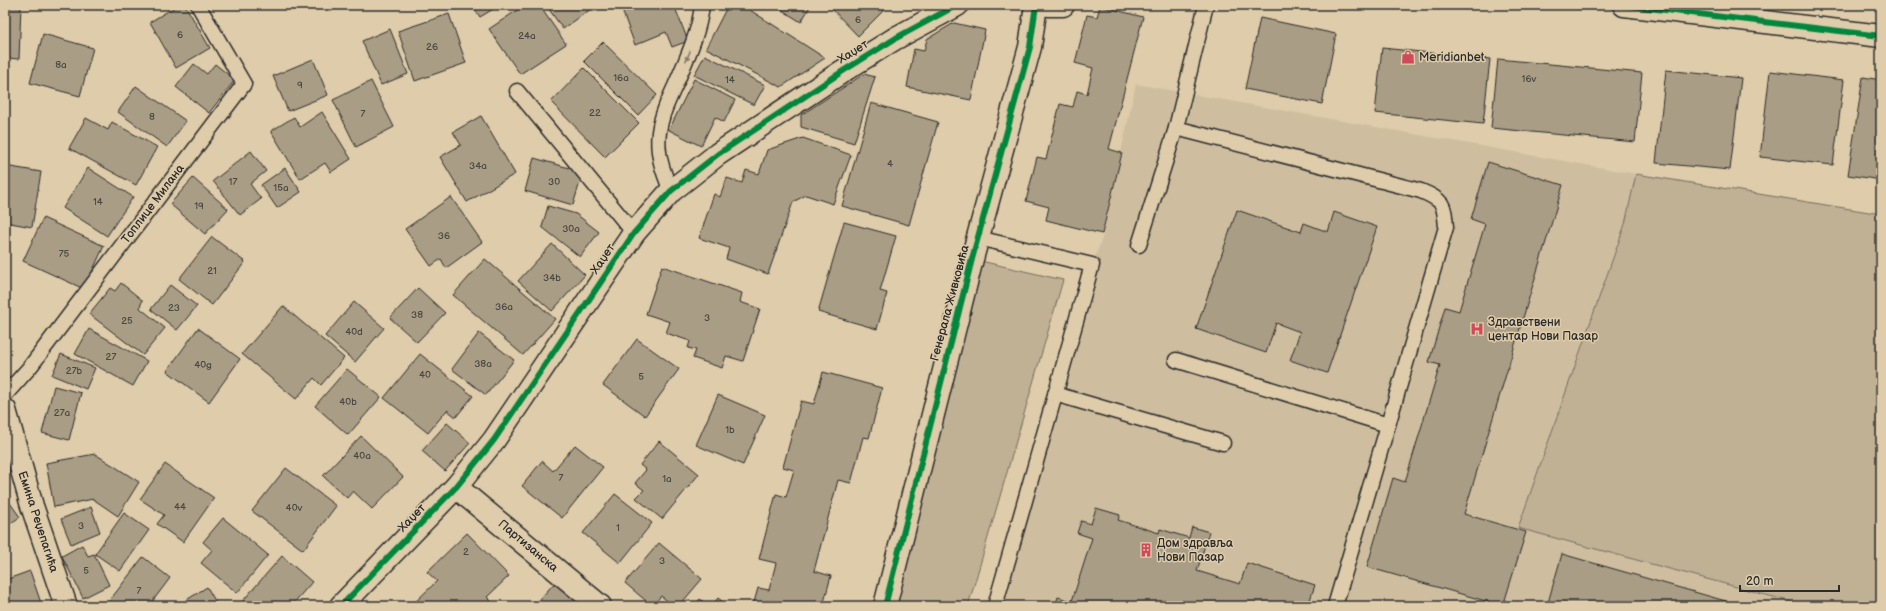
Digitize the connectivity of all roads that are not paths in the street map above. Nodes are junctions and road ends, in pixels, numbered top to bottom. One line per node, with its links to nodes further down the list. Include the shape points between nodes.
1 (198, 5): 18 (lane, Топлице Милана, via 244,84 30,367)
2 (702, 5): 13 (lane, one-way to 13, via 691,48 664,110 659,132 659,155)
3 (957, 5): 13 (street, Хаџет, via 896,38 843,71 718,154)
4 (1036, 5): 15 (street, Генерала Живковића, via 1030,47)
5 (1048, 5): 6 (street)
6 (1063, 5)
7 (1206, 5): 12 (lane)
8 (1624, 5): 9 (street)
9 (1647, 6): 10 (street)
10 (1881, 36)
11 (517, 91): 14 (lane)
12 (1176, 128): 16 (lane); 21 (lane, via 1421,191 1436,198 1444,207 1446,227)
13 (671, 191): 14 (street, Хаџет)
14 (634, 233): 24 (street, Хаџет, via 494,440)
15 (978, 238): 19 (lane, via 1092,265); 28 (street, Генерала Живковића)
16 (1140, 245)
17 (1176, 360): 21 (lane)
18 (5, 394)
19 (1056, 394): 23 (lane); 29 (lane)
20 (5, 410): 22 (street, Емина Реџепагића)
21 (1388, 426): 30 (lane)
22 (9, 440): 25 (street, Емина Реџепагића)
23 (1223, 443)
24 (456, 487): 26 (street, Хаџет); 27 (street, Партизанска)
25 (66, 606)
26 (341, 606)
27 (600, 606)
28 (885, 606)
29 (995, 606)
30 (1335, 606)

